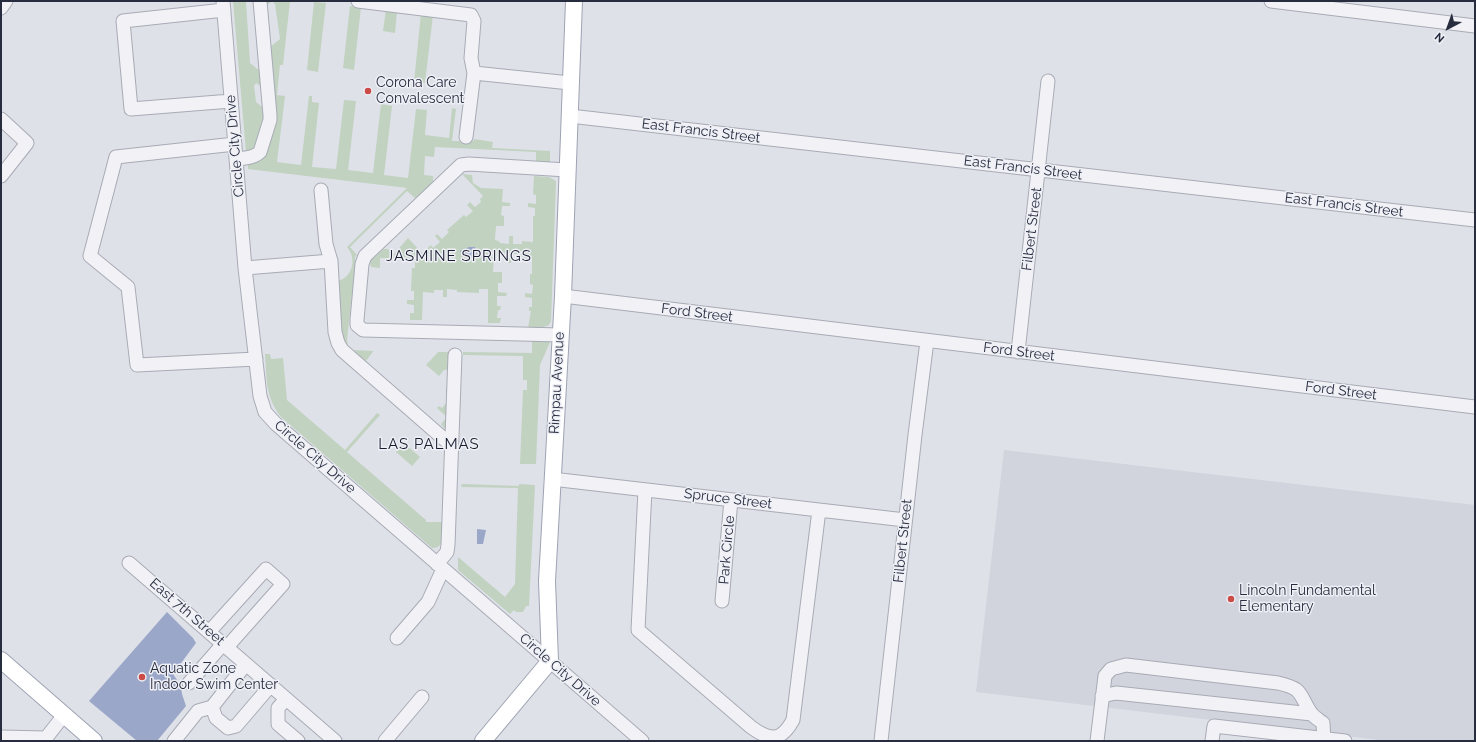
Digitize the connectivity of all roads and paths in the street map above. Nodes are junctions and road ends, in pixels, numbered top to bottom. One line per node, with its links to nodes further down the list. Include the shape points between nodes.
1 (6, 1): 9 (street)
2 (260, 1): 19 (street, via 270,120 260,152 247,158)
3 (358, 1): 11 (street, via 471,15 474,21 471,58)
4 (574, 1): 13 (main road, Rimpau Avenue)
5 (1271, 1): 6 (street)
6 (1295, 2): 8 (street)
7 (223, 5): 14 (street, Circle City Drive); 14 (street, via 123,21 131,109)
8 (1342, 5): 10 (street)
9 (1, 8)
10 (1475, 26)
11 (474, 73): 13 (street); 17 (street)
12 (1048, 81): 21 (street, Filbert Street)
13 (570, 83): 15 (main road, Rimpau Avenue)
14 (231, 101): 18 (street, Circle City Drive)
15 (570, 116): 20 (main road, Rimpau Avenue); 21 (street, East Francis Street)
16 (1, 119): 22 (street, via 27,143)
17 (466, 137)
18 (235, 144): 19 (street, Circle City Drive); 32 (street, via 116,157 90,256 128,286 137,365)
19 (236, 159): 26 (street, Circle City Drive)
20 (567, 170): 27 (main road, Rimpau Avenue); 28 (street, via 460,165 365,256 357,320 357,325 363,330)
21 (1039, 170): 24 (street, East Francis Street); 30 (street, Filbert Street)
22 (1, 176)
23 (321, 190): 25 (street, via 326,244)
24 (1475, 220)
25 (331, 261): 26 (street); 34 (street, via 335,332 342,350)
26 (245, 268): 32 (street, Circle City Drive)
27 (563, 296): 28 (main road, Rimpau Avenue); 29 (street, Ford Street)
28 (560, 335): 35 (main road, Rimpau Avenue)
29 (927, 341): 30 (street, Ford Street); 39 (street, Filbert Street)
30 (1018, 352): 33 (street, Ford Street)
31 (455, 355): 34 (street)
32 (256, 359): 41 (street, Circle City Drive, via 260,396 265,412)
33 (1475, 407)
34 (452, 446): 41 (street, via 447,552)
35 (552, 478): 36 (street, Spruce Street); 47 (main road, Rimpau Avenue, via 547,581)
36 (645, 490): 37 (street, Spruce Street); 38 (street, via 638,630 751,727 762,735 776,737 787,731 793,720)
37 (731, 500): 38 (street, Spruce Street); 42 (street, Park Circle)
38 (819, 510): 39 (street, Spruce Street)
39 (905, 520): 66 (street, Filbert Street)
40 (129, 563): 43 (street, East 7th Street)
41 (440, 566): 44 (street, via 428,602); 47 (street, Circle City Drive)
42 (722, 601)
43 (209, 632): 45 (street, East 7th Street); 45 (street, via 266,569 283,584)
44 (397, 638)
45 (225, 646): 48 (street, East 7th Street); 49 (street)
46 (1, 660): 56 (main road)
47 (550, 661): 64 (main road); 65 (street, Circle City Drive)
48 (246, 664): 50 (street, East 7th Street); 54 (street)
49 (189, 683)
50 (270, 685): 53 (street, East 7th Street); 54 (street, via 236,726 228,728 216,718)
51 (1102, 696): 55 (street, via 1116,693); 55 (street, via 1105,676 1111,669 1126,665 1292,686 1300,691); 67 (street)
52 (422, 697): 63 (street)
53 (286, 699): 61 (street, via 278,708 278,724); 62 (street, East 7th Street)
54 (212, 707): 60 (street, via 198,711)
55 (1312, 714): 58 (street, via 1323,723)
56 (64, 715): 57 (street, via 46,738); 59 (main road)
57 (1, 737)
58 (1324, 740): 68 (street, via 1214,726); 69 (street)
59 (94, 741)
60 (174, 741)
61 (298, 741)
62 (335, 741)
63 (385, 741)
64 (483, 741)
65 (642, 741)
66 (881, 741)
67 (1097, 741)
68 (1212, 741)
69 (1345, 741)

